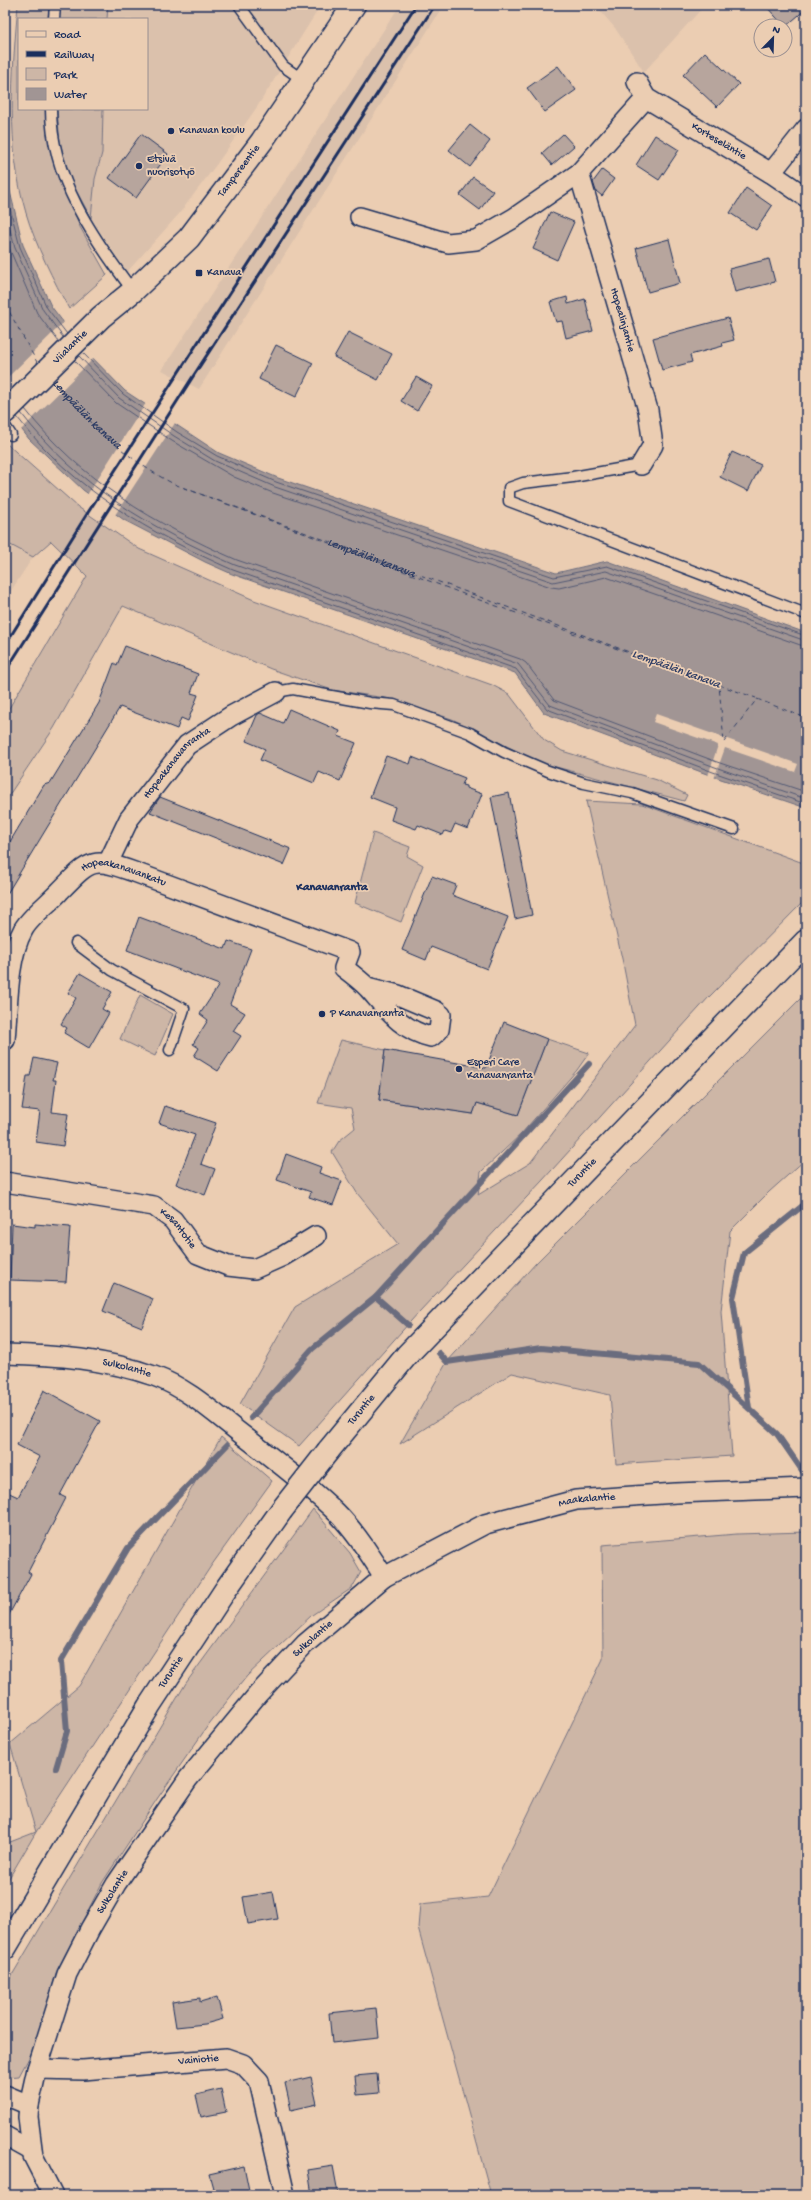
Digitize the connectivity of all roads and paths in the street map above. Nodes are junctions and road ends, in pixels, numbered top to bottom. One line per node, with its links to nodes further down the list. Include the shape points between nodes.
1 (55, 5): 4 (lane)
2 (239, 5): 5 (lane, via 283,66)
3 (354, 5): 5 (main road, Tampereentie)
4 (54, 18)
5 (303, 80): 12 (main road, Tampereentie, via 262,141 189,238)
6 (51, 110): 12 (lane, via 58,159 65,179 103,251)
7 (806, 129): 9 (street)
8 (579, 173): 9 (street, Korteseläntie, via 641,90); 11 (street, via 514,218 476,240 448,243); 17 (street, Hopealinjantie, via 648,410 653,445)
9 (771, 173): 10 (street, Korteseläntie)
10 (806, 197)
11 (360, 217)
12 (133, 291): 13 (main road, Tampereentie)
13 (102, 317): 14 (main road, Viialantie)
14 (5, 412)
15 (5, 426): 16 (lane)
16 (11, 435)
17 (641, 465): 18 (lane, via 573,477 523,482 509,488 509,501)
18 (806, 614)
19 (276, 692): 20 (lane, via 293,689 394,705 470,734 548,771 584,783 632,793); 21 (street, Hopeakanavanranta, via 231,716 187,745 129,819)
20 (734, 829)
21 (108, 863): 24 (street, Hopeakanavankatu, via 350,952 344,968); 25 (street, Hopeakanavankatu, via 91,864 77,873 23,929 13,959)
22 (806, 941): 32 (main road, Turuntie, bridge, via 407,1355 328,1451 226,1589 149,1706)
23 (76, 943): 26 (lane, via 112,970 184,1009)
24 (367, 987)
25 (5, 1040)
26 (170, 1050)
27 (5, 1182): 28 (street, Kesantotie, via 154,1206 173,1220 198,1254 228,1266 254,1269 283,1256)
28 (316, 1236)
29 (5, 1354): 31 (street, Sulkolantie, via 50,1355 125,1367 156,1377 187,1392 286,1468 336,1512 366,1547)
30 (806, 1488): 31 (street, Maakalantie, via 676,1492 576,1500 485,1524)
31 (384, 1577): 33 (street, Sulkolantie, via 306,1644 258,1694 188,1779 116,1884 90,1929 67,1974)
32 (5, 1948)
33 (37, 2069): 35 (street, Sulkolantie); 39 (street, Vainiotie, via 83,2070 226,2058 243,2064 259,2081)
34 (5, 2095): 35 (street)
35 (29, 2105): 37 (street, Sulkolantie)
36 (5, 2136): 37 (street)
37 (32, 2151): 38 (street)
38 (53, 2195)
39 (285, 2195)

